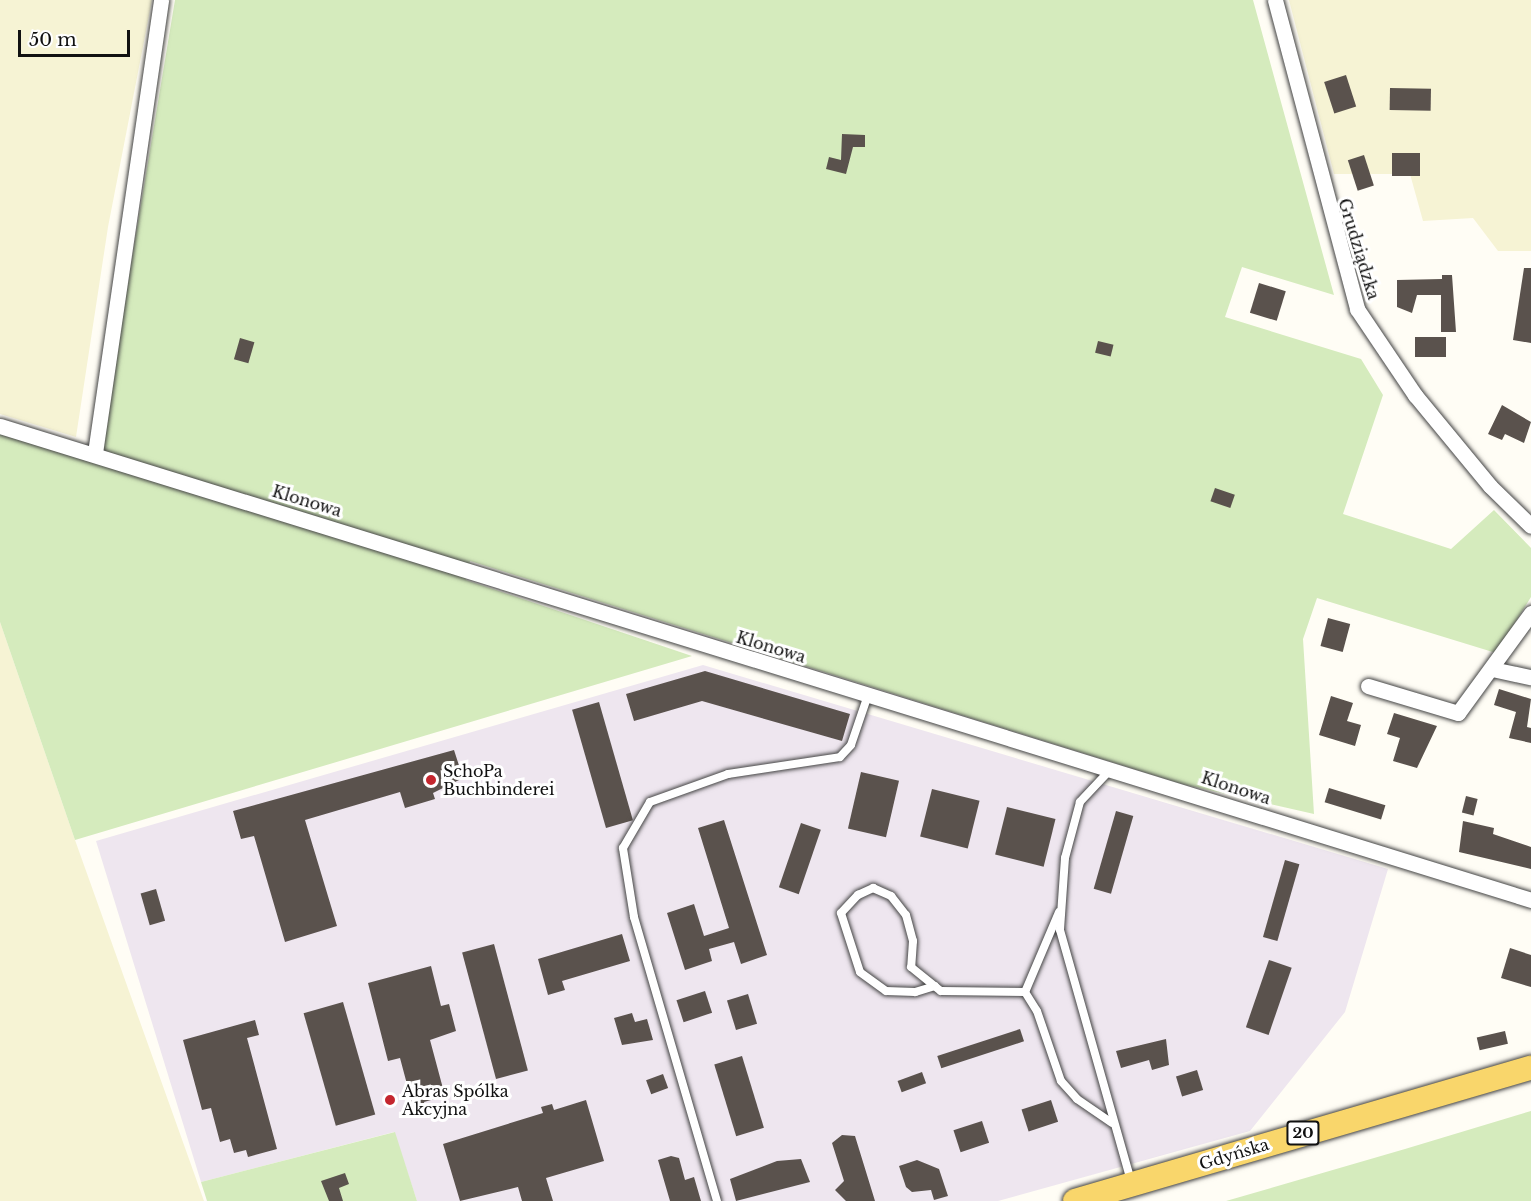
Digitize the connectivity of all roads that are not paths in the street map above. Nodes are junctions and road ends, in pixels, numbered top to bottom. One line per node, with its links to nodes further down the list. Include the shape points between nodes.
1 (161, 0): 4 (street)
2 (1275, 0): 5 (street, Grudziądzka, via 1357,309 1415,395 1490,486)
3 (0, 426): 4 (street, Klonowa)
4 (95, 453): 10 (street, Klonowa)
5 (1531, 526)
6 (1531, 613): 7 (street)
7 (1492, 669): 8 (street); 9 (street, via 1458,713)
8 (1531, 677)
9 (1368, 686)
10 (868, 696): 11 (street, Klonowa); 19 (lane, via 851,745 840,757 728,774 650,802 624,848 634,917)
11 (1111, 769): 12 (street, Klonowa); 13 (lane, via 1080,802 1065,858)
12 (1531, 900)
13 (1062, 902): 15 (lane); 17 (lane, via 1060,930)
14 (935, 986): 14 (lane, via 915,992 886,991 860,972 841,912 858,895 873,888 891,896 906,915 912,941 911,967); 15 (lane, via 941,991)
15 (1025, 992): 17 (lane, via 1037,1011 1061,1081 1077,1099)
16 (1531, 1068): 18 (main road, Gdyńska / 20)
17 (1112, 1123): 18 (lane)
18 (1132, 1184): 20 (main road, Gdyńska / 20)
19 (717, 1201)
20 (1075, 1201)

